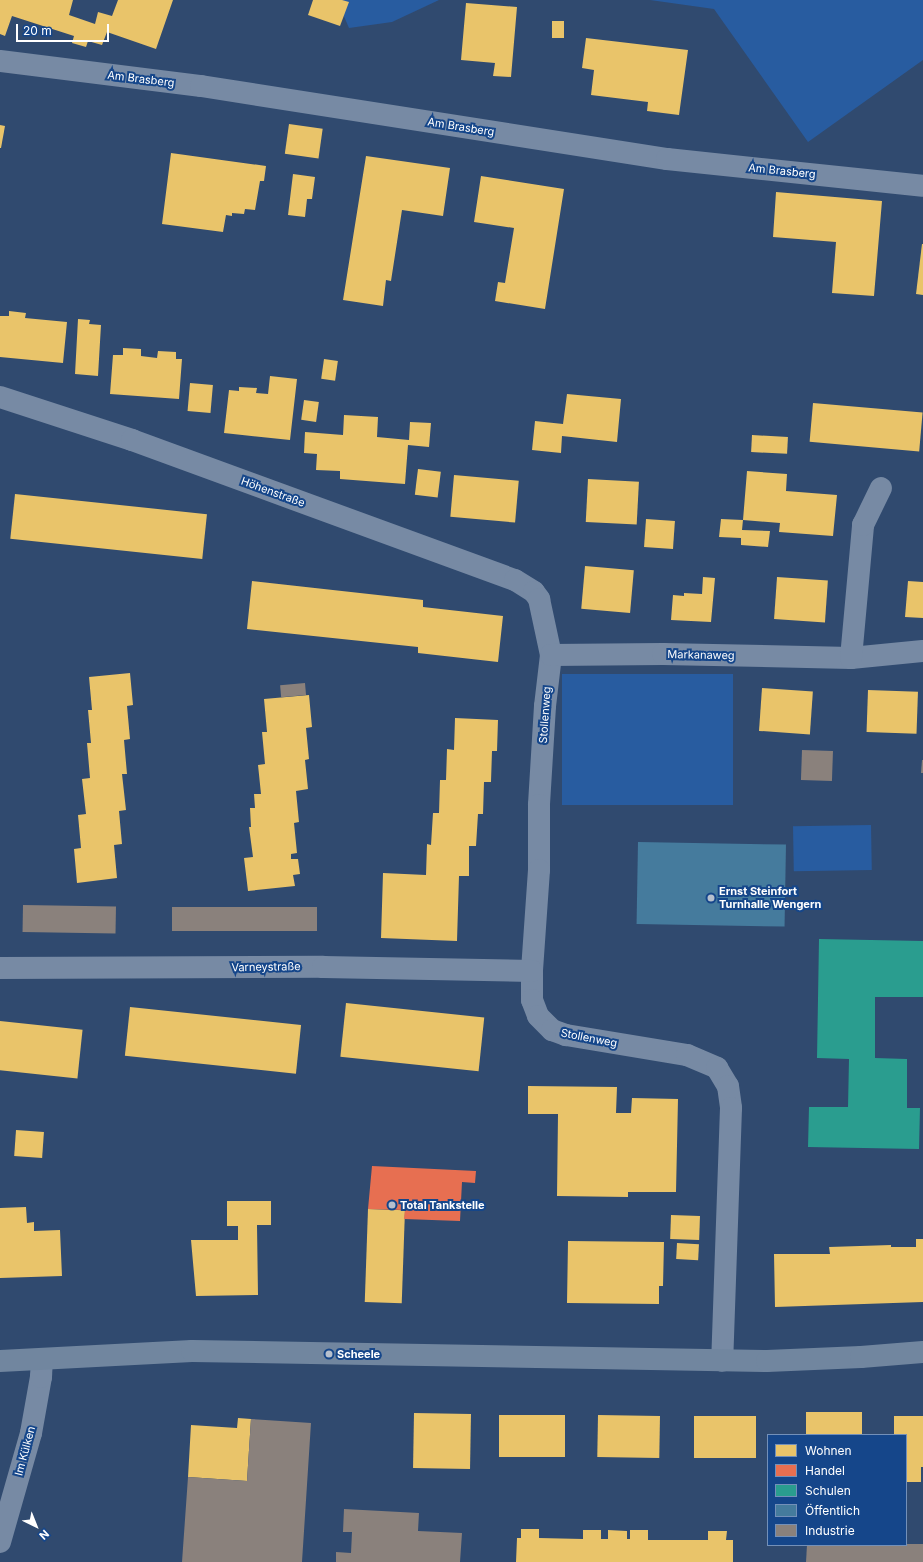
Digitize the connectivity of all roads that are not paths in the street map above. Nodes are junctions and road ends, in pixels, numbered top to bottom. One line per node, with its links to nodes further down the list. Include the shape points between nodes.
1 (0, 61): 2 (street, Am Brasberg, via 201,86 667,159)
2 (923, 186)
3 (0, 397): 5 (street, Höhenstraße, via 132,440 515,580 534,592)
4 (881, 488): 8 (street, via 863,525)
5 (539, 599): 7 (street, Stollenweg)
6 (923, 651): 8 (street, Markanaweg)
7 (551, 655): 8 (street, Markanaweg, via 672,654); 10 (street, Stollenweg, via 545,706 539,870)
8 (851, 658)
9 (0, 968): 10 (street, Varneystraße, via 323,966)
10 (532, 971): 14 (street, Stollenweg, via 532,1000 538,1016 552,1030 566,1035 687,1055 717,1068 728,1086 731,1108)
11 (923, 1352): 14 (main road, via 792,1361)
12 (42, 1359): 13 (main road); 14 (main road, via 192,1351); 15 (street, Im Külken, via 31,1432)
13 (0, 1361)
14 (722, 1361)
15 (0, 1542)

